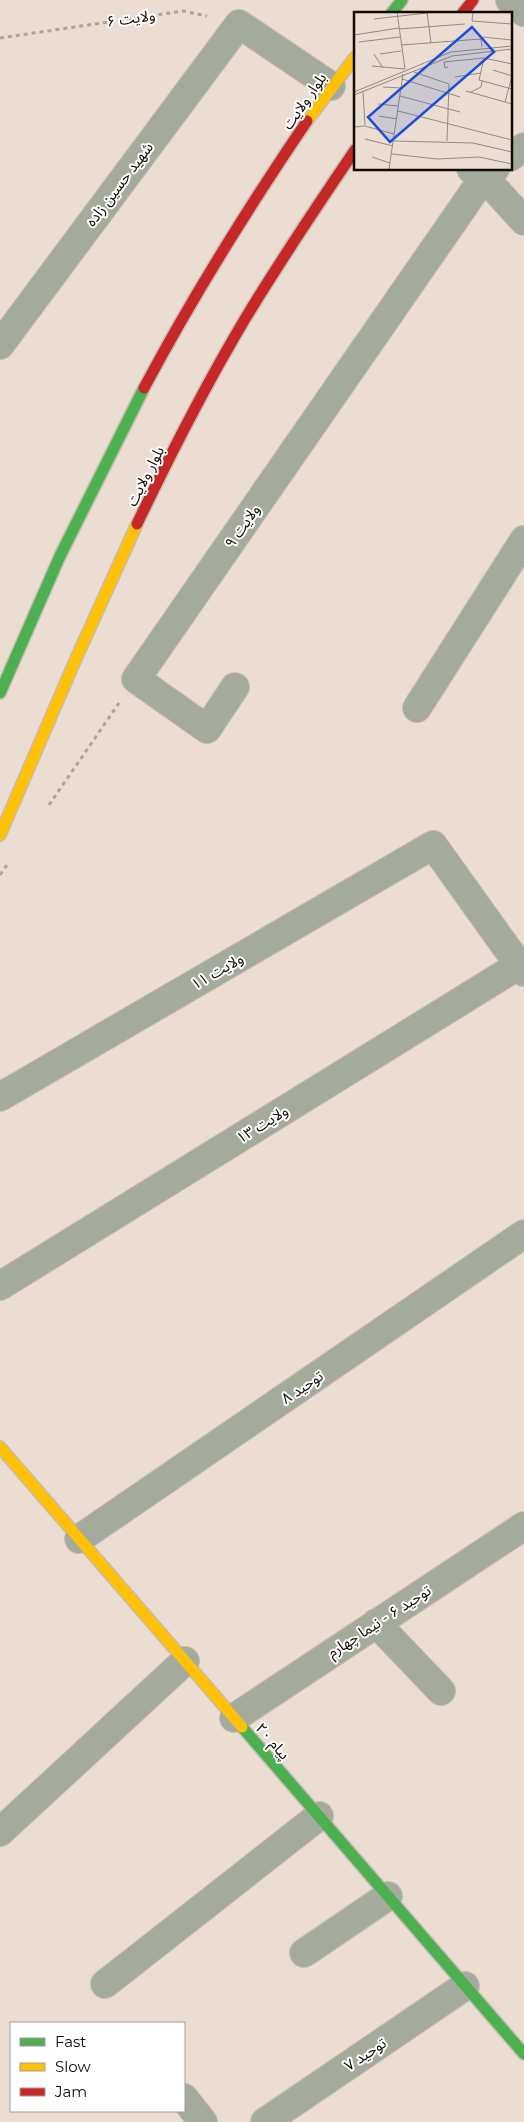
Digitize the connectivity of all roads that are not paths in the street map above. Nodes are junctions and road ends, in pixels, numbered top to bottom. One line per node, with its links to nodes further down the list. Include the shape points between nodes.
1 (402, 0): 4 (main road)
2 (473, 0): 5 (main road)
3 (510, 0): 6 (street)
4 (393, 12)
5 (464, 12)
6 (524, 12)
7 (354, 58): 8 (main road, بلوار ولایت)
8 (331, 86): 14 (street, شهید حسین زاده, via 239,24); 17 (main road, بلوار ولایت, via 244,214 164,349 86,502)
9 (524, 147): 11 (street)
10 (354, 151): 19 (main road, بلوار ولایت, via 291,244 212,377 136,526)
11 (512, 156)
12 (483, 171): 13 (street); 16 (street, ولایت ۹, via 136,679 207,729)
13 (524, 221)
14 (0, 344)
15 (524, 540): 18 (street)
16 (235, 687)
17 (0, 693)
18 (417, 708)
19 (0, 835)
20 (522, 966): 21 (street, ولایت ۱۱, via 433,845); 23 (street, ولایت ۱۳)
21 (0, 1097)
22 (524, 1234): 26 (street, توحید ۸)
23 (0, 1286)
24 (1, 1450): 26 (main road, پیام ۲۰)
25 (521, 1532): 27 (street, توحید ۶ - نیما چهارم)
26 (79, 1539): 28 (main road, پیام ۲۰)
27 (376, 1623): 29 (street); 30 (street, توحید ۶ - نیما چهارم)
28 (185, 1662): 30 (main road, پیام ۲۰); 32 (street)
29 (441, 1692)
30 (234, 1718): 31 (main road, پیام ۲۰)
31 (319, 1816): 33 (main road, پیام ۲۰); 35 (street)
32 (0, 1832)
33 (388, 1896): 34 (street); 36 (main road, پیام ۲۰)
34 (304, 1953)
35 (105, 1984)
36 (465, 1986): 37 (main road, پیام ۲۰); 40 (street, توحید ۷)
37 (524, 2054)
38 (185, 2099): 39 (street)
39 (203, 2122)
40 (265, 2122)

